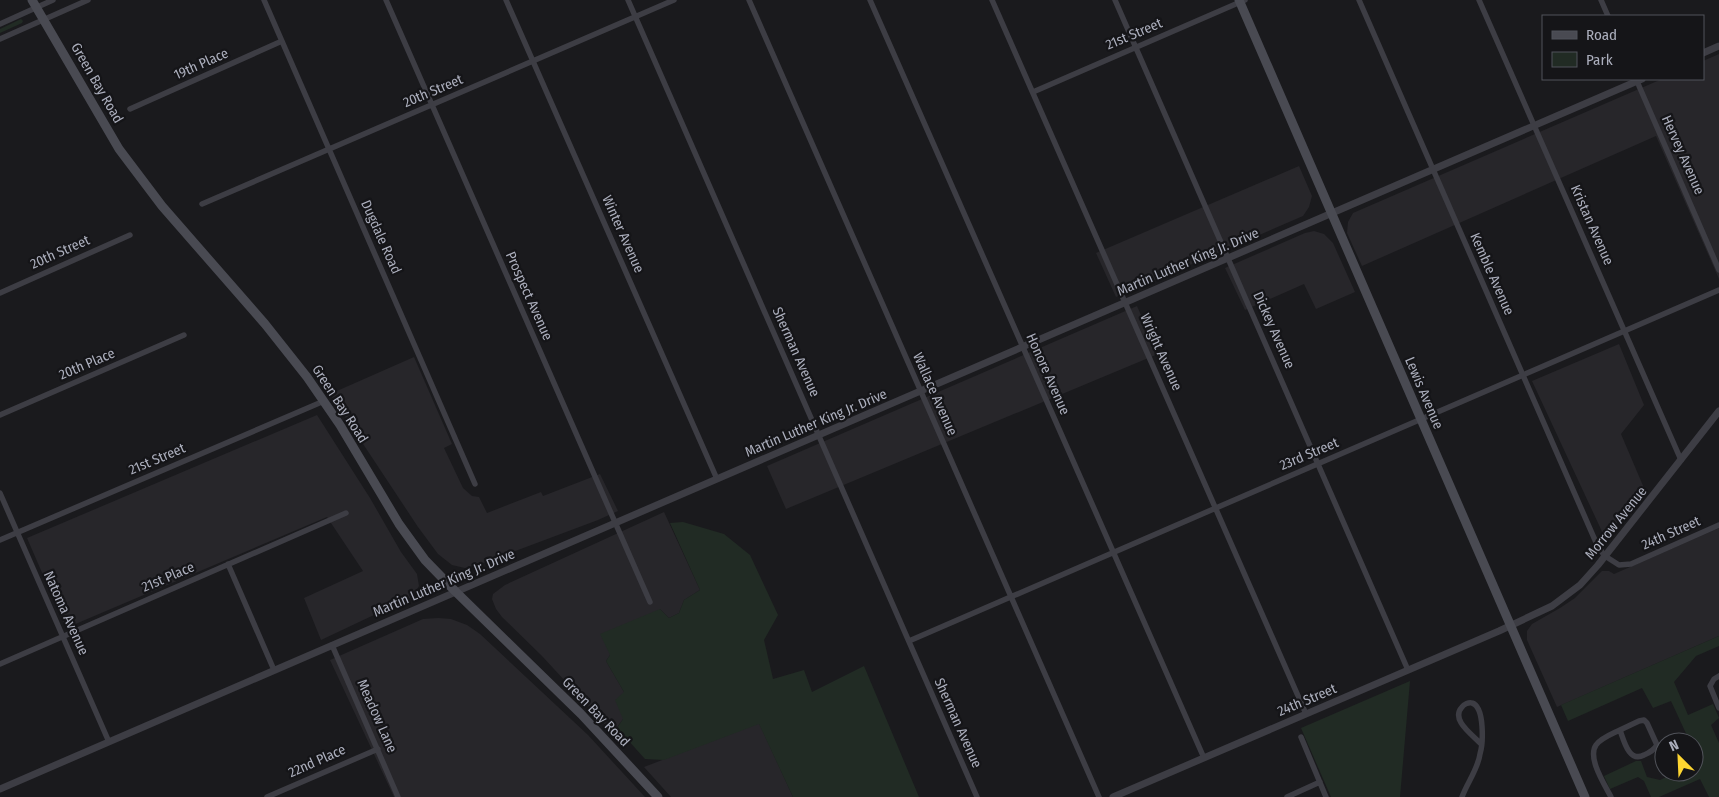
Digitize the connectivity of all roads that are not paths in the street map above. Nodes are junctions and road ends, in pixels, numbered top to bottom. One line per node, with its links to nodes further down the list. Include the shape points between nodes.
1 (53, 0): 16 (street)
2 (88, 0): 19 (street)
3 (264, 0): 22 (street, Dugdale Road)
4 (386, 0): 29 (street, Prospect Avenue)
5 (506, 0): 26 (street, Winter Avenue)
6 (628, 0): 18 (street, Sherman Avenue)
7 (674, 0): 18 (street, 20th Street)
8 (749, 0): 46 (street, Wallace Avenue)
9 (870, 0): 44 (street, Honore Avenue)
10 (992, 0): 28 (street, Wright Avenue)
11 (1115, 0): 24 (street, Dickey Avenue)
12 (1359, 0): 33 (street, Kemble Avenue)
13 (1479, 0): 31 (street, Kristan Avenue)
14 (1601, 0): 17 (street)
15 (1241, 1): 24 (street, 21st Street); 35 (main road, Lewis Avenue)
16 (34, 3): 19 (main road, Green Bay Road); 20 (street)
17 (1608, 15)
18 (635, 17): 26 (street, 20th Street); 51 (street, Sherman Avenue)
19 (44, 19): 21 (street); 47 (main road, Green Bay Road, via 119,149 150,192 274,335)
20 (0, 24)
21 (0, 39)
22 (282, 41): 30 (street, 19th Place); 32 (street, Dugdale Road)
23 (1719, 46): 25 (street)
24 (1136, 47): 28 (street, 21st Street); 37 (street, Dickey Avenue)
25 (1704, 53)
26 (533, 61): 29 (street, 20th Street); 54 (street, Winter Avenue)
27 (1638, 80): 31 (street, Martin Luther King Jr. Drive); 38 (street, Hervey Avenue)
28 (1033, 92): 41 (street, Wright Avenue)
29 (432, 105): 32 (street, 20th Street); 59 (street, Prospect Avenue)
30 (130, 109)
31 (1534, 126): 33 (street, Martin Luther King Jr. Drive); 42 (street, Kristan Avenue)
32 (329, 149): 34 (street, 20th Street); 55 (street, Dugdale Road)
33 (1433, 170): 35 (street, Martin Luther King Jr. Drive); 45 (street, Kemble Avenue)
34 (202, 204)
35 (1332, 214): 37 (street, Martin Luther King Jr. Drive); 50 (main road, Lewis Avenue)
36 (130, 235): 40 (street, 20th Street)
37 (1229, 258): 41 (street, Martin Luther King Jr. Drive); 53 (street, Dickey Avenue)
38 (1719, 270)
39 (1719, 290): 42 (street, 23rd Street)
40 (0, 293)
41 (1126, 303): 44 (street, Martin Luther King Jr. Drive); 57 (street, Wright Avenue)
42 (1624, 332): 45 (street, 23rd Street); 52 (street, Kristan Avenue)
43 (184, 335): 49 (street, 20th Place)
44 (1023, 347): 46 (street, Martin Luther King Jr. Drive); 63 (street, Honore Avenue)
45 (1522, 376): 50 (street, 23rd Street); 64 (street, Kemble Avenue)
46 (921, 391): 51 (street, Martin Luther King Jr. Drive); 67 (street, Wallace Avenue)
47 (324, 400): 61 (street, 21st Street); 66 (main road, Green Bay Road, via 399,524 425,560)
48 (1719, 411): 52 (street, Morrow Avenue)
49 (0, 415)
50 (1420, 419): 53 (street, 23rd Street); 69 (main road, Lewis Avenue)
51 (819, 435): 54 (street, Martin Luther King Jr. Drive); 71 (street, Sherman Avenue)
52 (1681, 460): 64 (street, Morrow Avenue)
53 (1319, 464): 57 (street, 23rd Street); 75 (street, Dickey Avenue)
54 (717, 479): 59 (street, Martin Luther King Jr. Drive)
55 (475, 484)
56 (0, 493): 61 (street, Natoma Avenue)
57 (1216, 508): 63 (street, 23rd Street); 78 (street, Wright Avenue)
58 (346, 513): 65 (street, 21st Place)
59 (615, 523): 66 (street, Martin Luther King Jr. Drive); 68 (street, Prospect Avenue)
60 (1719, 525): 64 (street, 24th Street, via 1631,564 1619,565)
61 (17, 533): 62 (street, 21st Street); 70 (street, Natoma Avenue)
62 (0, 540)
63 (1113, 552): 67 (street, 23rd Street); 84 (street, Honore Avenue)
64 (1605, 556): 69 (street, Morrow Avenue, via 1562,600)
65 (228, 564): 70 (street, 21st Place); 74 (street)
66 (456, 592): 72 (street, Martin Luther King Jr. Drive); 89 (main road, Green Bay Road, via 565,698)
67 (1011, 597): 71 (street, 23rd Street); 91 (street, Wallace Avenue)
68 (650, 602)
69 (1510, 626): 75 (street, 24th Street); 96 (main road, Lewis Avenue)
70 (62, 636): 73 (street, 21st Place); 81 (street, Natoma Avenue)
71 (909, 641): 90 (street, Sherman Avenue)
72 (332, 645): 74 (street, Martin Luther King Jr. Drive); 83 (street, Meadow Lane)
73 (0, 664)
74 (274, 670): 81 (street, Martin Luther King Jr. Drive)
75 (1408, 670): 78 (street, 24th Street)
76 (1719, 676): 77 (street, via 1710,686)
77 (1719, 708)
78 (1306, 714): 84 (street, 24th Street)
79 (1620, 730): 79 (street, via 1633,756 1638,758 1655,749 1656,742 1644,720); 97 (street, via 1600,741 1593,753)
80 (1301, 737): 85 (street)
81 (109, 742): 86 (street, Martin Luther King Jr. Drive)
82 (1481, 744): 82 (street, via 1480,712 1478,706 1468,703 1459,712 1459,720); 95 (street, via 1481,754)
83 (378, 749): 87 (street, 22nd Place); 88 (street, Meadow Lane)
84 (1204, 758): 92 (street, 24th Street)
85 (1320, 782): 93 (street); 94 (street)
86 (0, 789)
87 (267, 797)
88 (398, 797)
89 (658, 797)
90 (977, 797)
91 (1099, 797)
92 (1113, 797)
93 (1287, 797)
94 (1326, 797)
95 (1462, 797)
96 (1585, 797)
97 (1611, 797)

